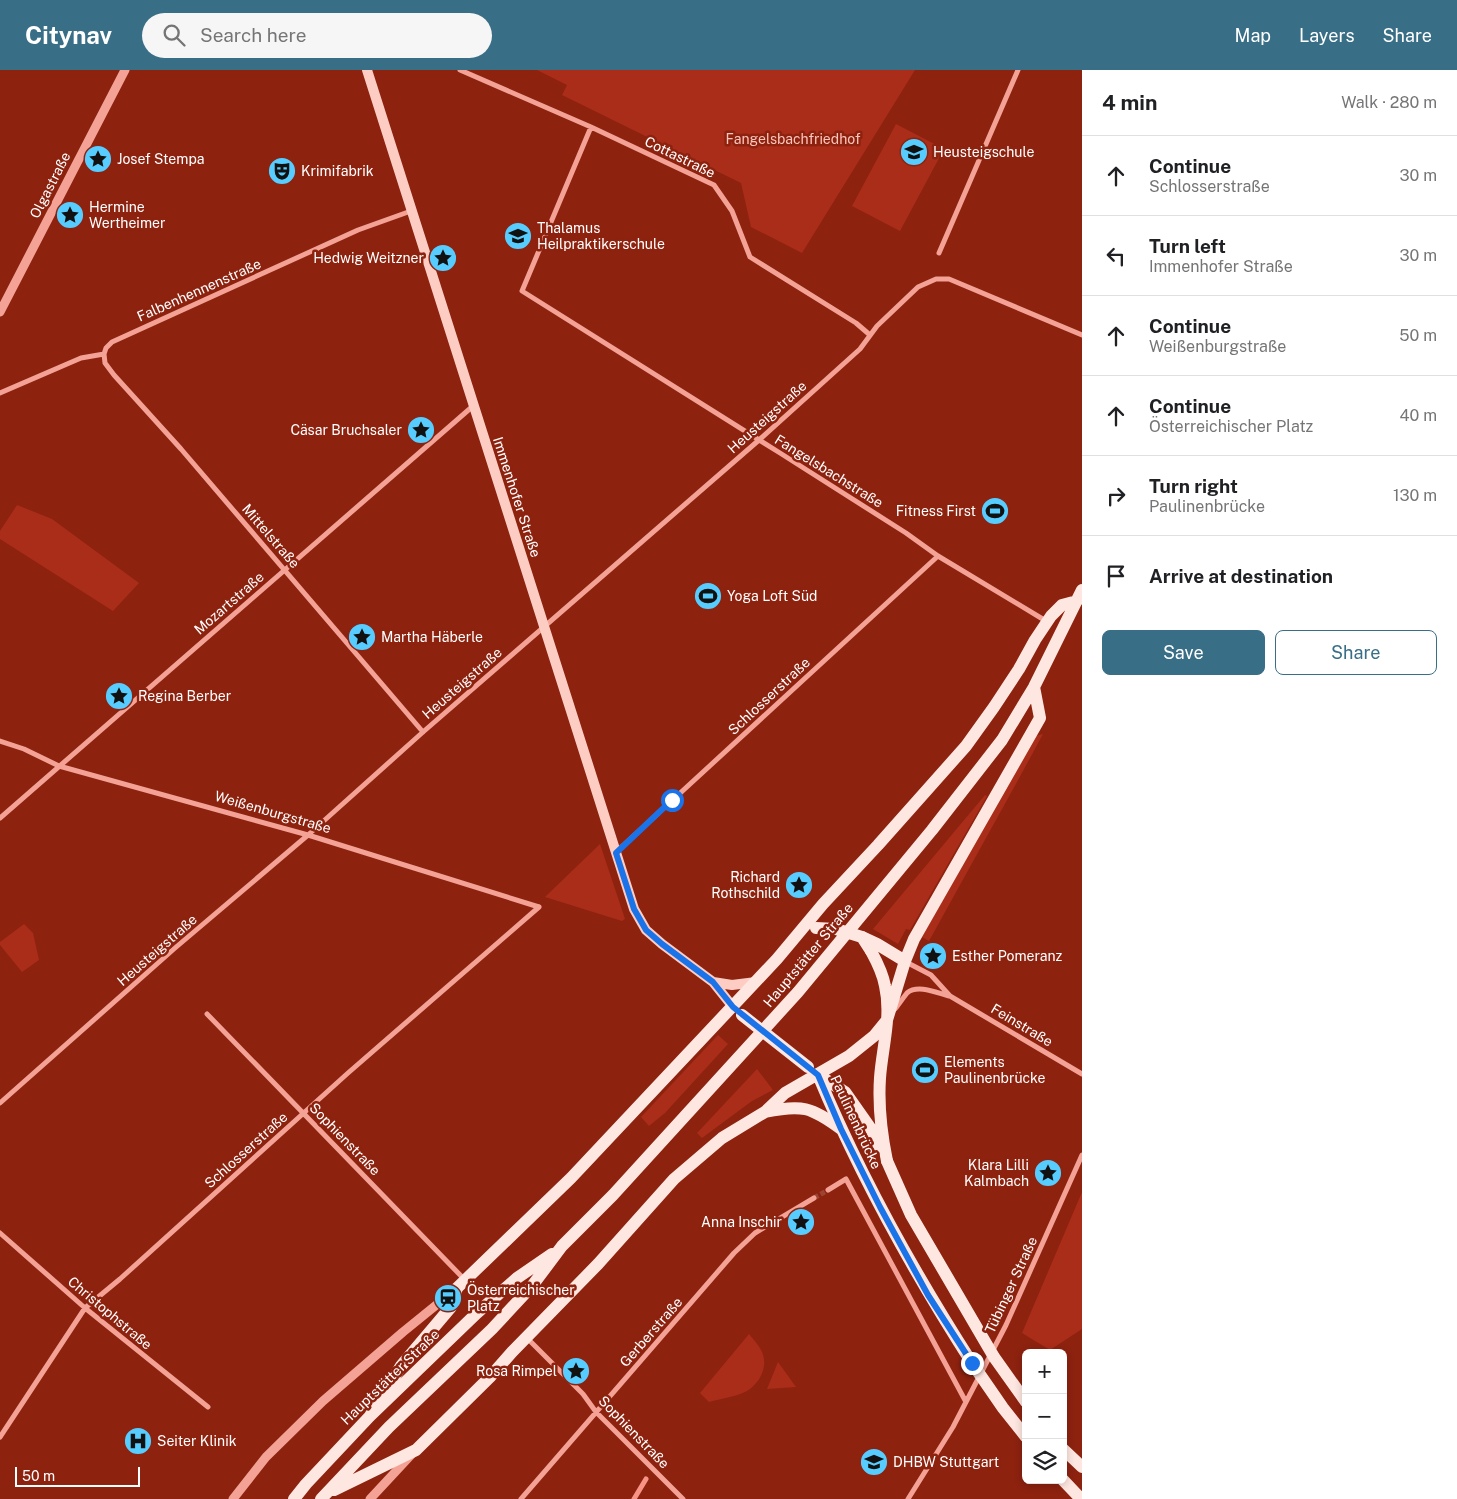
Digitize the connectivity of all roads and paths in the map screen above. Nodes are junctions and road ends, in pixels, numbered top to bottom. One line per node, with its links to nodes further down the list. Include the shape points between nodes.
1 (125, 70): 8 (street, Olgastraße)
2 (367, 70): 6 (main road, Immenhofer Straße)
3 (460, 70): 5 (street, Cottastraße)
4 (1018, 70): 7 (street)
5 (592, 127): 9 (street, Cottastraße, via 714,186 732,211 750,257); 14 (street, Fangelsbachstraße, via 522,291)
6 (411, 211): 11 (street, Falbenhennenstraße, via 358,230 112,342); 13 (main road, Immenhofer Straße)
7 (939, 253)
8 (0, 312)
9 (870, 335): 10 (street, Heusteigstraße, via 918,288 936,279 949,280); 14 (street, Heusteigstraße, via 860,349)
10 (1082, 335)
11 (104, 354): 12 (street, via 81,358); 16 (street, Mittelstraße, via 105,363 114,375)
12 (0, 392)
13 (473, 406): 16 (street, Mozartstraße); 19 (main road, Immenhofer Straße)
14 (758, 440): 15 (street, Fangelsbachstraße); 19 (street, Heusteigstraße)
15 (938, 556): 18 (street, Fangelsbachstraße); 26 (street, Schlosserstraße)
16 (285, 569): 21 (street, Mittelstraße); 23 (street, Mozartstraße)
17 (1080, 598): 18 (main road, via 1062,605); 20 (main road, Hauptstätter Straße)
18 (1047, 622): 28 (main road, via 994,708 966,746)
19 (544, 628): 21 (street, Heusteigstraße); 26 (main road, Immenhofer Straße)
20 (1034, 687): 30 (main road, via 1040,718 914,939); 48 (main road, Hauptstätter Straße, via 1002,740 977,773 798,992 613,1195)
21 (423, 732): 25 (street, Heusteigstraße)
22 (0, 741): 23 (street, Weißenburgstraße)
23 (59, 766): 24 (street, Mozartstraße); 25 (street, Weißenburgstraße)
24 (0, 818)
25 (308, 835): 27 (street, Weißenburgstraße); 39 (street, Heusteigstraße)
26 (616, 853): 31 (main road, Immenhofer Straße, via 634,909 646,930)
27 (539, 907): 41 (street, Schlosserstraße)
28 (793, 941): 29 (main road, bridge, via 816,928 836,929 862,937); 32 (main road)
29 (874, 948): 30 (main road); 36 (main road, via 885,985)
30 (905, 961): 33 (street, Feinstraße, via 931,975); 36 (main road)
31 (713, 982): 32 (main road, via 732,985); 34 (main road)
32 (756, 982): 34 (main road)
33 (950, 996): 36 (street, Feinstraße, via 914,989 908,992); 38 (street, Feinstraße)
34 (738, 1011): 37 (main road, bridge); 49 (main road, via 713,1026 571,1178)
35 (207, 1014): 41 (street, Sophienstraße)
36 (887, 1020): 37 (main road, via 849,1056); 42 (main road)
37 (813, 1071): 40 (main road); 42 (main road, Paulinenbrücke, via 846,1092); 43 (main road, Paulinenbrücke)
38 (1082, 1074)
39 (0, 1103)
40 (765, 1112): 43 (main road, via 794,1107 809,1109); 51 (main road, via 722,1138 674,1179)
41 (304, 1113): 49 (street, Sophienstraße); 50 (street, Schlosserstraße)
42 (875, 1126): 52 (main road, Paulinenbrücke, bridge, via 911,1215 994,1357)
43 (841, 1129): 57 (main road, Paulinenbrücke, bridge, via 928,1295)
44 (1082, 1155): 53 (street, Tübinger Straße, via 1025,1287)
45 (828, 1190): 53 (street, via 846,1179)
46 (814, 1198): 55 (street, Gerberstraße, via 755,1233 734,1253)
47 (0, 1233): 50 (street, Christophstraße)
48 (562, 1246): 56 (main road, Hauptstätter Straße, via 517,1278 484,1307); 63 (main road, Hauptstätter Straße, via 532,1286 492,1329 389,1427)
49 (462, 1284): 56 (main road, via 451,1307 401,1366); 64 (street, via 323,1401 266,1457)
50 (85, 1308): 54 (street, Christophstraße); 58 (street, Schlosserstraße)
51 (526, 1338): 55 (street, Sophienstraße); 59 (main road)
52 (1022, 1396)
53 (966, 1402): 69 (street, Tübinger Straße)
54 (208, 1407)
55 (596, 1412): 67 (street, Gerberstraße); 68 (street, Sophienstraße)
56 (370, 1416): 65 (main road, Hauptstätter Straße)
57 (1022, 1431)
58 (0, 1437)
59 (416, 1450): 63 (main road); 66 (street)
60 (1067, 1453): 61 (main road)
61 (1082, 1467)
62 (1066, 1484): 70 (main road)
63 (323, 1497)
64 (233, 1499)
65 (294, 1499)
66 (370, 1499)
67 (520, 1499)
68 (683, 1499)
69 (908, 1499)
70 (1081, 1499)

